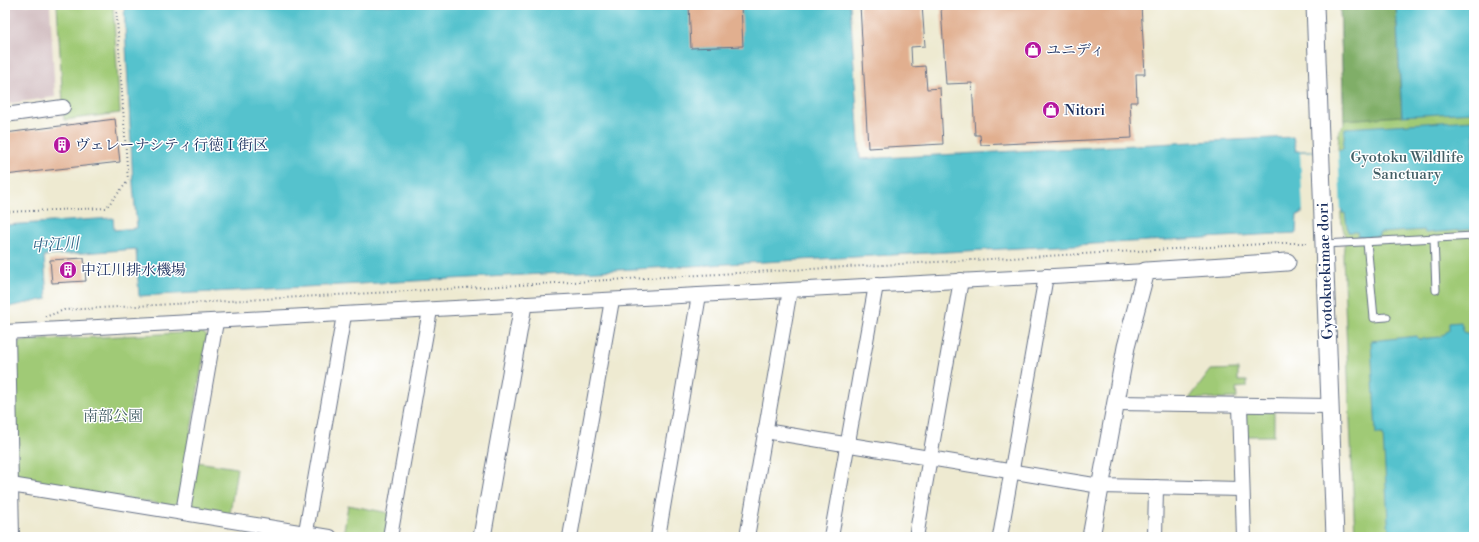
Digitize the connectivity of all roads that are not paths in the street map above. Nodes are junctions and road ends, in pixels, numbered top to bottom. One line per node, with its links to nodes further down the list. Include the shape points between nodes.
1 (1315, 5): 7 (street, Gyotokuekimae dori, via 1322,213)
2 (63, 107): 3 (street)
3 (5, 115)
4 (1474, 236): 5 (lane)
5 (1434, 238): 6 (lane); 14 (lane)
6 (1367, 242): 7 (lane); 20 (lane, via 1374,318)
7 (1315, 244): 25 (street, Gyotokuekimae dori)
8 (1287, 262): 9 (street)
9 (1146, 271): 10 (street); 23 (street, via 1126,347)
10 (1046, 276): 11 (street); 29 (street)
11 (961, 280): 12 (street); 28 (street)
12 (876, 285): 13 (street); 27 (street)
13 (790, 290): 15 (street); 26 (street)
14 (1436, 290)
15 (699, 295): 16 (street); 41 (street)
16 (612, 300): 17 (street); 40 (street)
17 (523, 305): 18 (street); 39 (street)
18 (430, 310): 19 (street); 38 (street)
19 (344, 315): 21 (street); 35 (street)
20 (1387, 317)
21 (216, 322): 22 (street); 34 (street)
22 (7, 332): 30 (street)
23 (1116, 403): 24 (street); 31 (street)
24 (1240, 405): 25 (street); 33 (street)
25 (1330, 406): 49 (street, Gyotokuekimae dori)
26 (765, 431): 27 (street); 42 (street)
27 (847, 445): 28 (street); 43 (street)
28 (930, 458): 29 (street); 44 (street)
29 (1011, 472): 31 (street); 45 (street)
30 (11, 485): 34 (street); 36 (street)
31 (1100, 486): 32 (street); 46 (street)
32 (1156, 487): 33 (street); 47 (street)
33 (1242, 489): 48 (street)
34 (183, 512): 35 (street)
35 (306, 535): 37 (street)
36 (12, 537)
37 (330, 537)
38 (390, 537)
39 (482, 537)
40 (570, 537)
41 (658, 537)
42 (747, 537)
43 (831, 537)
44 (916, 537)
45 (1000, 537)
46 (1091, 537)
47 (1155, 537)
48 (1244, 537)
49 (1334, 537)

